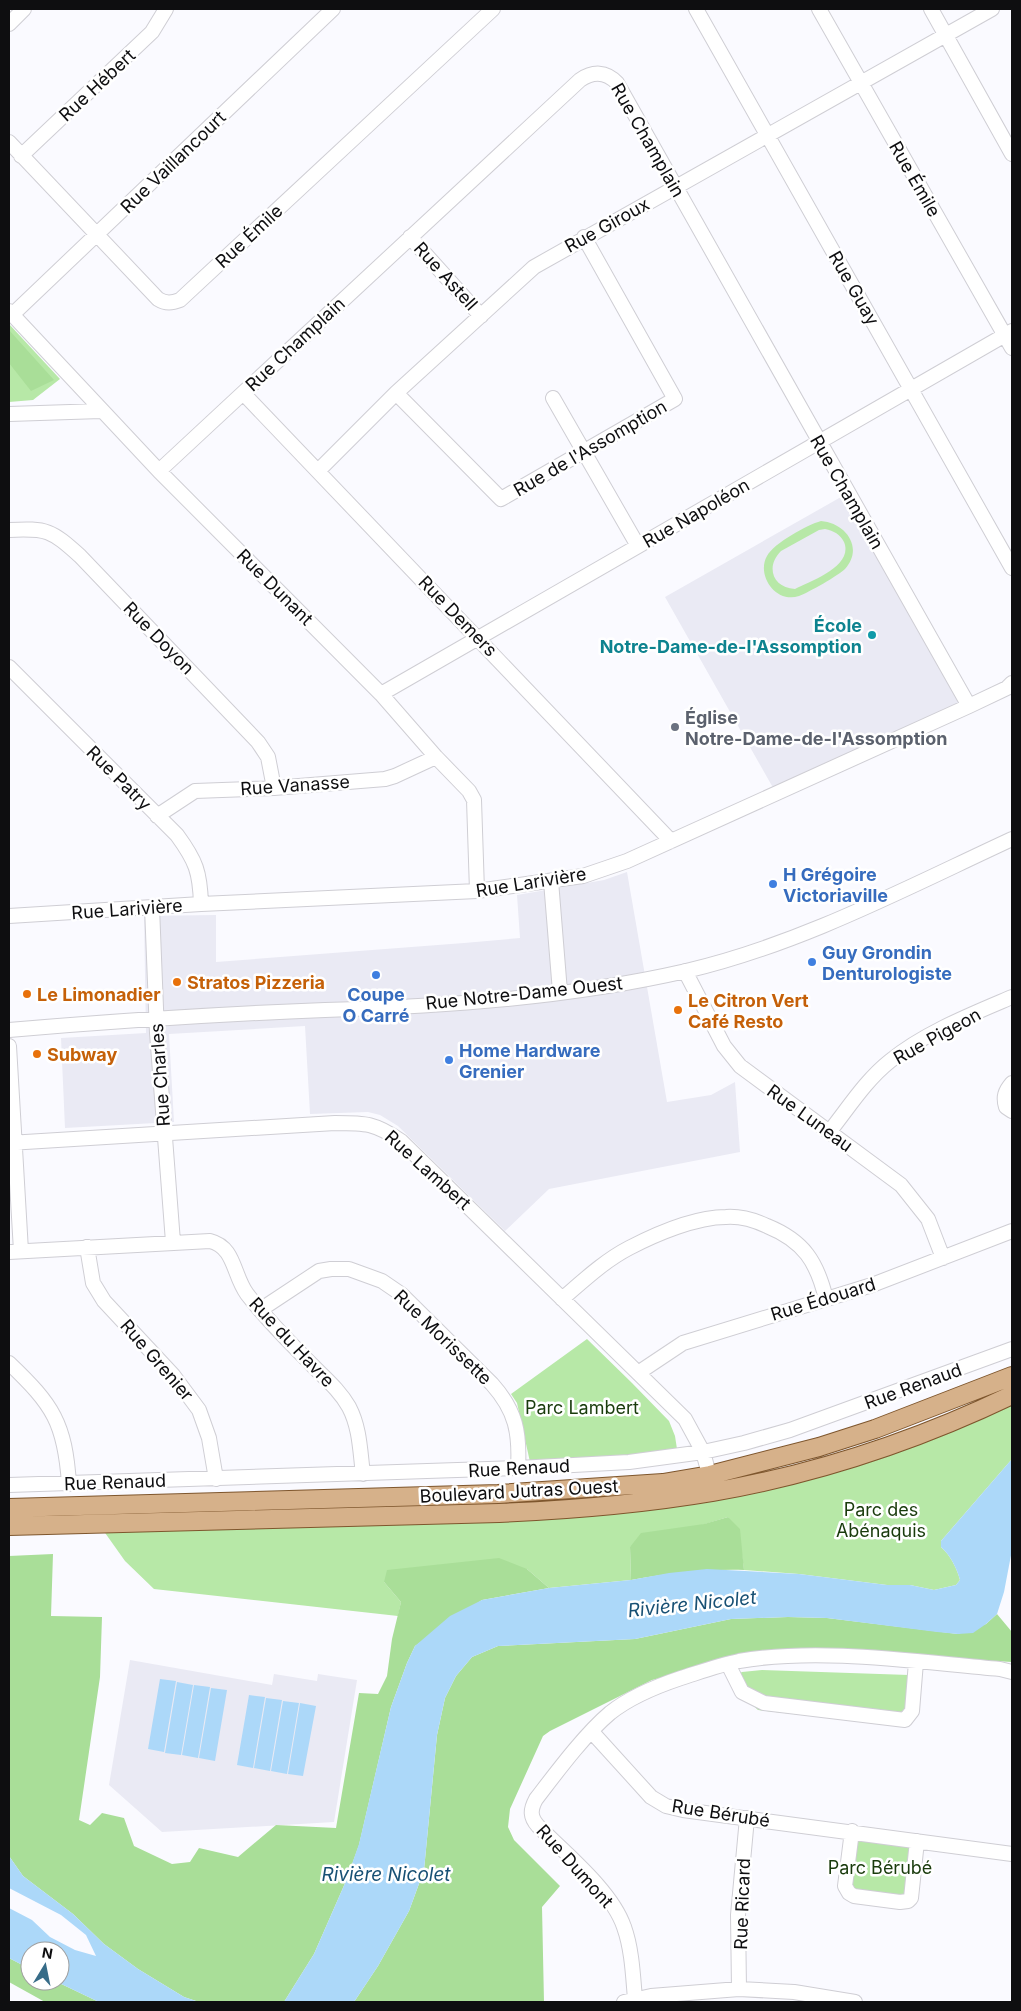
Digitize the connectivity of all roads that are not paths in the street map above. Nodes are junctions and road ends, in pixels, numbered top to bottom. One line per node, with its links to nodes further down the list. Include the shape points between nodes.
1 (24, 9): 9 (street)
2 (166, 9): 15 (street, Rue Hébert, via 152,32)
3 (493, 9): 17 (street, Rue Émile, via 180,300 171,304 163,302)
4 (696, 9): 12 (street, Rue Guay)
5 (818, 9): 11 (street, Rue Émile)
6 (930, 9): 10 (street)
7 (992, 9): 10 (street, Rue Giroux)
8 (329, 10): 17 (street, Rue Vaillancourt)
9 (9, 24)
10 (946, 36): 11 (street, Rue Giroux); 14 (street)
11 (860, 82): 12 (street, Rue Giroux); 22 (street, Rue Émile)
12 (767, 135): 16 (street, Rue Giroux); 24 (street, Rue Guay)
13 (9, 142): 15 (street, Rue Émile)
14 (1012, 154)
15 (21, 156): 17 (street, Rue Émile)
16 (675, 187): 18 (street, Rue Champlain, via 617,83 604,74 591,74 580,80); 19 (street, Rue Giroux); 30 (street, Rue Champlain)
17 (96, 235): 20 (street, Rue Vaillancourt)
18 (410, 237): 21 (street, Rue Astell); 25 (street, Rue Champlain)
19 (584, 237): 21 (street, Rue Giroux, via 534,267); 31 (street, Rue de l'Assomption, via 675,399)
20 (10, 313): 28 (street, Rue Dunant)
21 (481, 316): 26 (street, Rue Giroux)
22 (1008, 333): 23 (street, Rue Émile); 24 (street, Rue Napoléon)
23 (1012, 348)
24 (911, 389): 30 (street, Rue Napoléon); 36 (street, Rue Guay)
25 (243, 392): 32 (street, Rue Champlain); 33 (street, Rue Demers)
26 (396, 392): 31 (street, Rue de l'Assomption, via 500,499); 33 (street, Rue Giroux)
27 (553, 398): 31 (street)
28 (101, 411): 29 (street); 32 (street, Rue Dunant)
29 (9, 414)
30 (819, 442): 35 (street, Rue Napoléon); 41 (street, Rue Champlain)
31 (584, 451): 35 (street)
32 (159, 471): 40 (street, Rue Dunant)
33 (318, 471): 37 (street, Rue Demers)
34 (9, 530): 43 (street, Rue Doyon, via 41,530 56,535 80,556 258,742 268,756)
35 (638, 546): 37 (street, Rue Napoléon)
36 (1012, 568)
37 (479, 638): 40 (street, Rue Napoléon); 46 (street, Rue Demers)
38 (9, 667): 44 (street, Rue Patry)
39 (1012, 683): 41 (street, Rue Larivière)
40 (381, 694): 42 (street, Rue Dunant)
41 (969, 706): 46 (street, Rue Larivière)
42 (436, 757): 43 (street, Rue Vanasse, via 384,779); 48 (street, Rue Dunant, via 470,791 474,800)
43 (274, 788): 44 (street, Rue Vanasse, via 195,791)
44 (157, 816): 49 (street, Rue Patry, via 189,851 198,872)
45 (1012, 839): 52 (street, Rue Notre-Dame Ouest, via 850,914 767,947)
46 (671, 841): 47 (street, Rue Larivière, via 609,868)
47 (551, 881): 48 (street, Rue Larivière); 53 (street)
48 (477, 891): 49 (street, Rue Larivière)
49 (201, 904): 50 (street, Rue Larivière)
50 (152, 907): 51 (street, Rue Larivière); 55 (street, Rue Charles)
51 (9, 916)
52 (685, 971): 53 (street, Rue Notre-Dame Ouest); 60 (street, Rue Luneau, via 724,1046 740,1066)
53 (560, 992): 55 (street, Rue Notre-Dame Ouest, via 362,1010)
54 (1012, 997): 60 (street, Rue Pigeon, via 952,1024 900,1054 859,1094)
55 (156, 1019): 56 (street, Rue Notre-Dame Ouest); 61 (street, Rue Charles)
56 (9, 1030)
57 (9, 1046): 62 (street)
58 (1012, 1083): 59 (street, via 1005,1092 1004,1101)
59 (1012, 1111)
60 (830, 1131): 67 (street, Rue Luneau, via 911,1196 928,1219)
61 (164, 1133): 62 (street, Rue Lambert); 64 (street, Rue Charles); 68 (street, Rue Lambert, via 335,1123 378,1126 401,1141)
62 (11, 1143): 66 (street)
63 (1012, 1231): 67 (street, Rue Édouard)
64 (173, 1242): 65 (street, Rue du Havre); 70 (street, Rue du Havre, via 219,1243 229,1252 242,1286)
65 (87, 1247): 66 (street, Rue du Havre); 79 (street, Rue Grenier, via 93,1283 104,1302 173,1375 199,1410 209,1438)
66 (15, 1251)
67 (943, 1258): 69 (street, Rue Édouard)
68 (562, 1299): 69 (street, via 603,1264 629,1248 685,1225 726,1217 754,1220 794,1239 820,1275); 73 (street, Rue Lambert)
69 (826, 1299): 73 (street, Rue Édouard, via 682,1343)
70 (260, 1310): 77 (street, Rue Morissette, via 310,1276 331,1269 350,1269 392,1287 506,1402 518,1431); 78 (street, Rue du Havre, via 344,1399 356,1424)
71 (1012, 1349): 76 (street, Rue Renaud, via 778,1434)
72 (9, 1363): 81 (street, via 55,1414 65,1442)
73 (638, 1373): 76 (street, Rue Lambert, via 685,1419)
74 (1012, 1376): 80 (main road, Boulevard Jutras Ouest, via 875,1429)
75 (1012, 1395): 80 (main road, Boulevard Jutras Ouest, via 876,1450 812,1469)
76 (703, 1452): 77 (street, Rue Renaud, via 629,1462); 80 (street, Rue Lambert)
77 (518, 1468): 78 (street, Rue Renaud)
78 (363, 1474): 79 (street, Rue Renaud)
79 (216, 1479): 81 (street, Rue Renaud)
80 (712, 1483): 83 (main road, Boulevard Jutras Ouest); 84 (main road, Boulevard Jutras Ouest, via 622,1504 542,1511)
81 (69, 1484): 82 (street, Rue Renaud)
82 (9, 1485)
83 (9, 1508)
84 (9, 1526)
85 (916, 1662): 86 (street, via 827,1655); 86 (street, via 912,1711 904,1720 764,1703 742,1692); 87 (street)
86 (728, 1664): 88 (street, via 652,1689 610,1713)
87 (1012, 1672)
88 (592, 1732): 89 (street, Rue Bérubé, via 651,1797 666,1806); 95 (street, Rue Dumont, via 536,1799 532,1808 533,1820 598,1887 619,1916 628,1943)
89 (746, 1818): 90 (street, Rue Bérubé); 93 (street, Rue Ricard, via 738,1914)
90 (852, 1831): 91 (street, Rue Bérubé); 91 (street, via 845,1886 854,1896 908,1901 911,1898)
91 (917, 1841): 92 (street, Rue Bérubé)
92 (1012, 1854)
93 (739, 1989): 94 (street, via 794,1992); 95 (street, via 651,1996)
94 (820, 2000): 96 (street)
95 (630, 2001)
96 (855, 2002)

